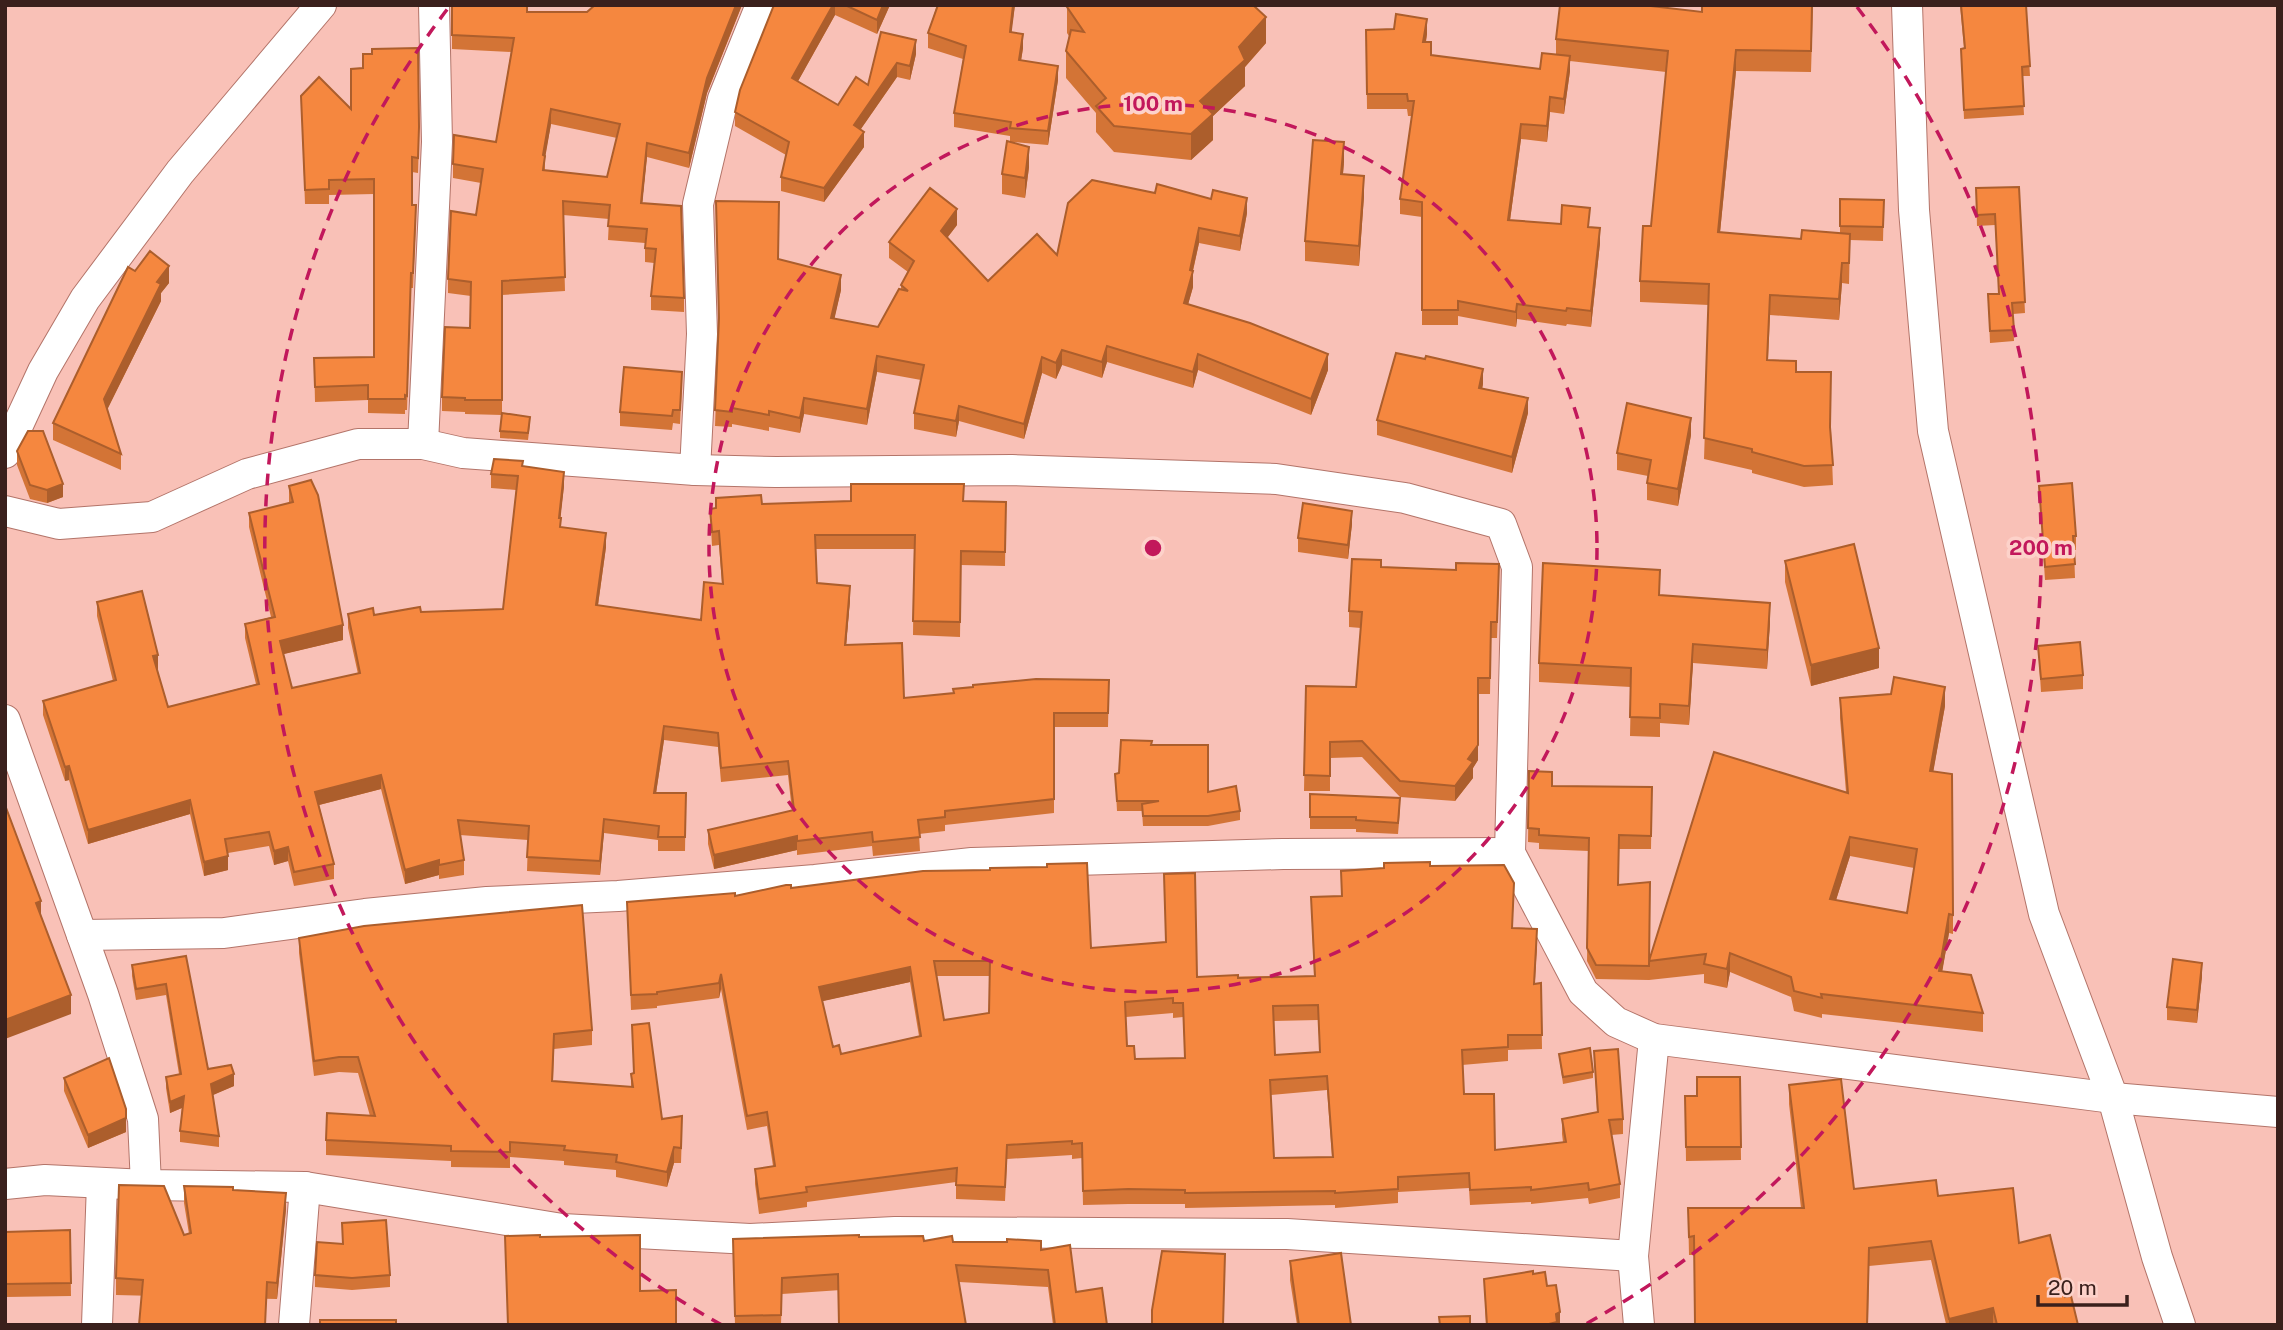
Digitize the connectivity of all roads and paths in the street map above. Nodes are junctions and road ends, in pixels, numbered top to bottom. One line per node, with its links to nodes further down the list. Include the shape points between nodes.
1 (321, 5): 6 (street, via 180,172 85,299 43,371)
2 (434, 5): 5 (street, via 437,142)
3 (761, 5): 7 (street, via 723,99 698,204 702,334)
4 (1907, 5): 13 (street, via 1914,210 1933,431 2044,914)
5 (423, 444): 7 (street, via 463,453); 8 (street, via 358,444 247,474 152,517 59,524)
6 (5, 453)
7 (695, 470): 10 (street, via 1012,470 1276,479 1405,498 1501,524 1517,568)
8 (5, 511)
9 (5, 720): 11 (street)
10 (1510, 853): 11 (street, via 972,863 631,895 487,902 224,933); 12 (street, via 1583,992 1616,1022)
11 (82, 935): 17 (street, via 143,1119)
12 (1654, 1039): 13 (street); 19 (street)
13 (2113, 1098): 14 (street); 23 (street)
14 (2278, 1112)
15 (102, 1183): 16 (street, via 44,1180); 17 (street); 20 (street)
16 (5, 1184)
17 (146, 1185): 18 (street)
18 (305, 1186): 19 (street, via 562,1229 750,1239 895,1232 1287,1234); 21 (street)
19 (1633, 1255): 22 (street)
20 (97, 1325)
21 (294, 1325)
22 (1639, 1325)
23 (2180, 1325)

